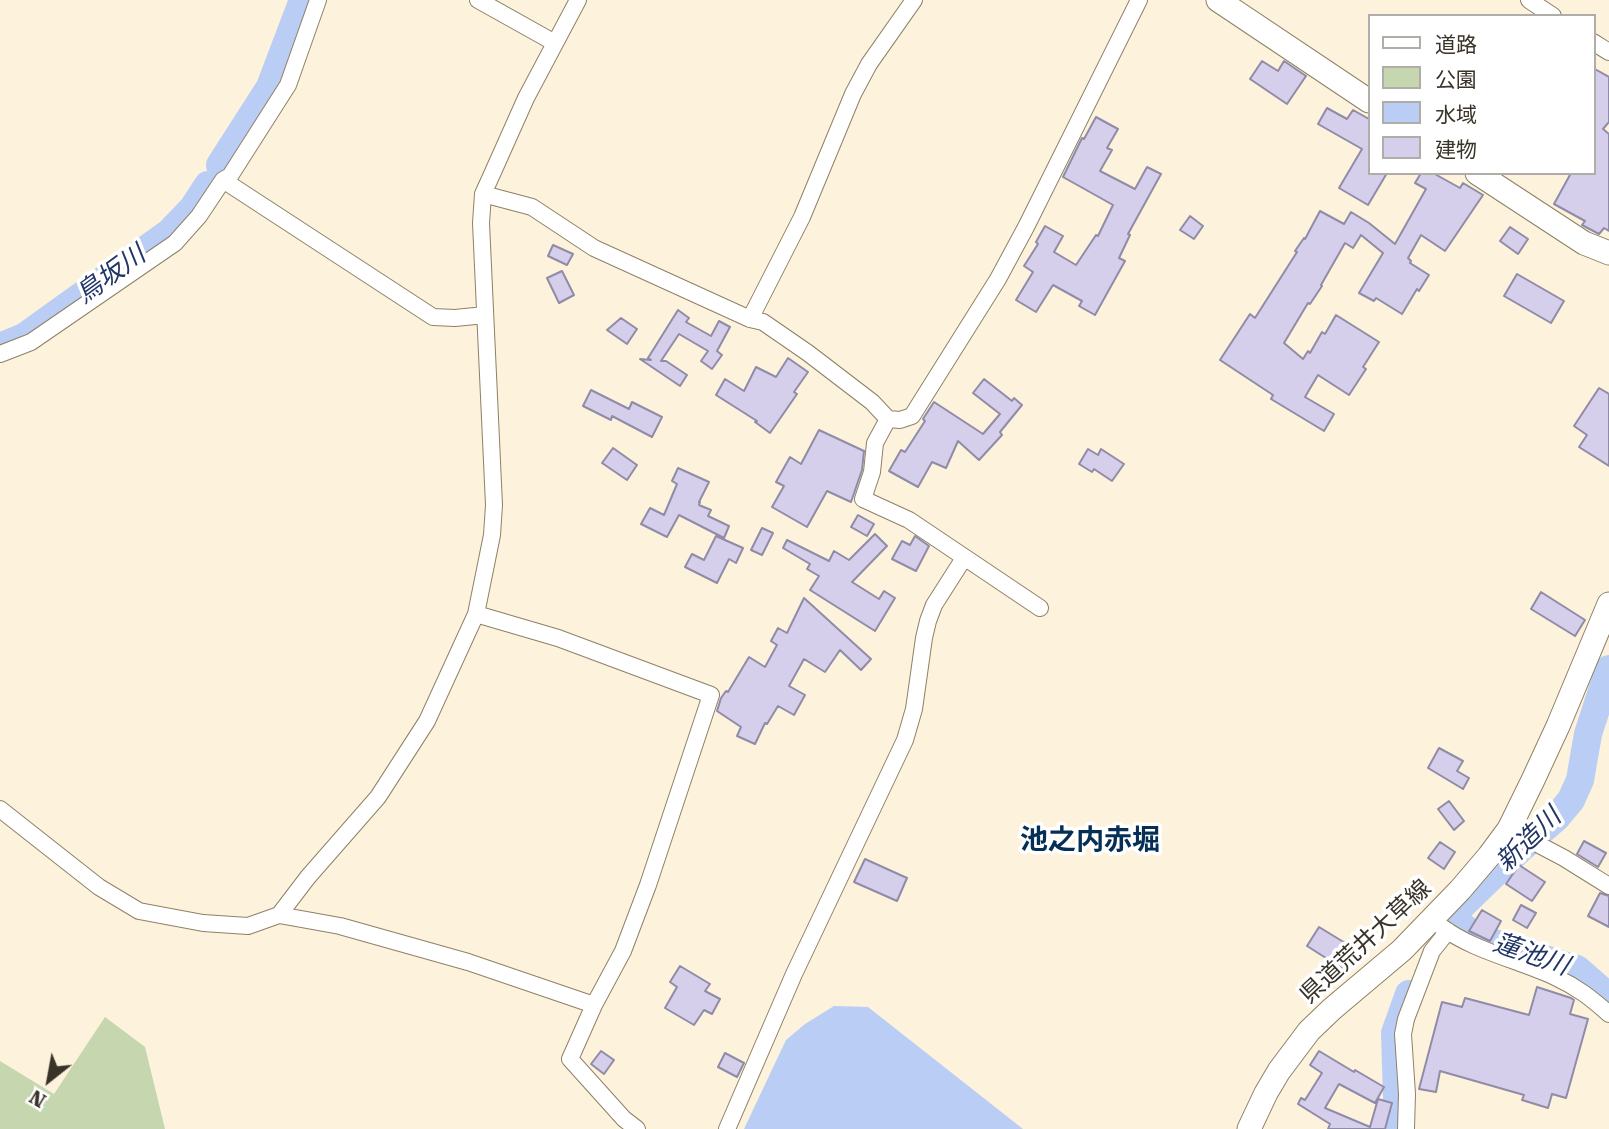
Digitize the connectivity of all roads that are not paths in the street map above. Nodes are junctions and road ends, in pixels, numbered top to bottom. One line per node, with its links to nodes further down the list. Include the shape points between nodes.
1 (318, 0): 12 (street, via 288,85 230,176)
2 (478, 0): 9 (street)
3 (578, 0): 9 (street)
4 (914, 0): 16 (street, via 853,94 802,217)
5 (1139, 0): 18 (street, via 998,279 912,415)
6 (1218, 0): 10 (main road)
7 (1529, 0): 8 (street)
8 (1550, 14)
9 (555, 43): 13 (street)
10 (1368, 100)
11 (1480, 175): 14 (main road, via 1584,243)
12 (223, 180): 15 (street, via 433,317); 17 (street, via 200,216 175,243 31,342)
13 (483, 194): 15 (street); 16 (street, via 532,207 594,248)
14 (1609, 253)
15 (485, 315): 22 (street, via 494,505)
16 (750, 319): 18 (street, via 763,322 808,353 873,402)
17 (0, 354)
18 (888, 419): 19 (street, via 875,443 873,472 863,499 909,520)
19 (964, 558): 21 (street); 31 (street, via 934,605 905,740 794,974)
20 (1609, 604): 24 (main road, 県道荒井大草線)
21 (1040, 608)
22 (476, 614): 26 (street, via 427,721 378,797); 28 (street, via 558,638 710,695 638,911)
23 (0, 809): 26 (street, via 99,887 139,911 248,926)
24 (1509, 829): 25 (street); 27 (main road, 県道荒井大草線, via 1460,890)
25 (1609, 886)
26 (279, 915): 28 (street, via 340,926 468,962)
27 (1439, 925): 29 (street, via 1479,948 1553,976); 32 (main road, 県道荒井大草線, via 1402,950 1309,1031 1279,1071); 33 (street, via 1403,1034)
28 (594, 1005): 30 (street, via 570,1059)
29 (1609, 1014)
30 (637, 1129)
31 (727, 1129)
32 (1249, 1129)
33 (1406, 1129)

